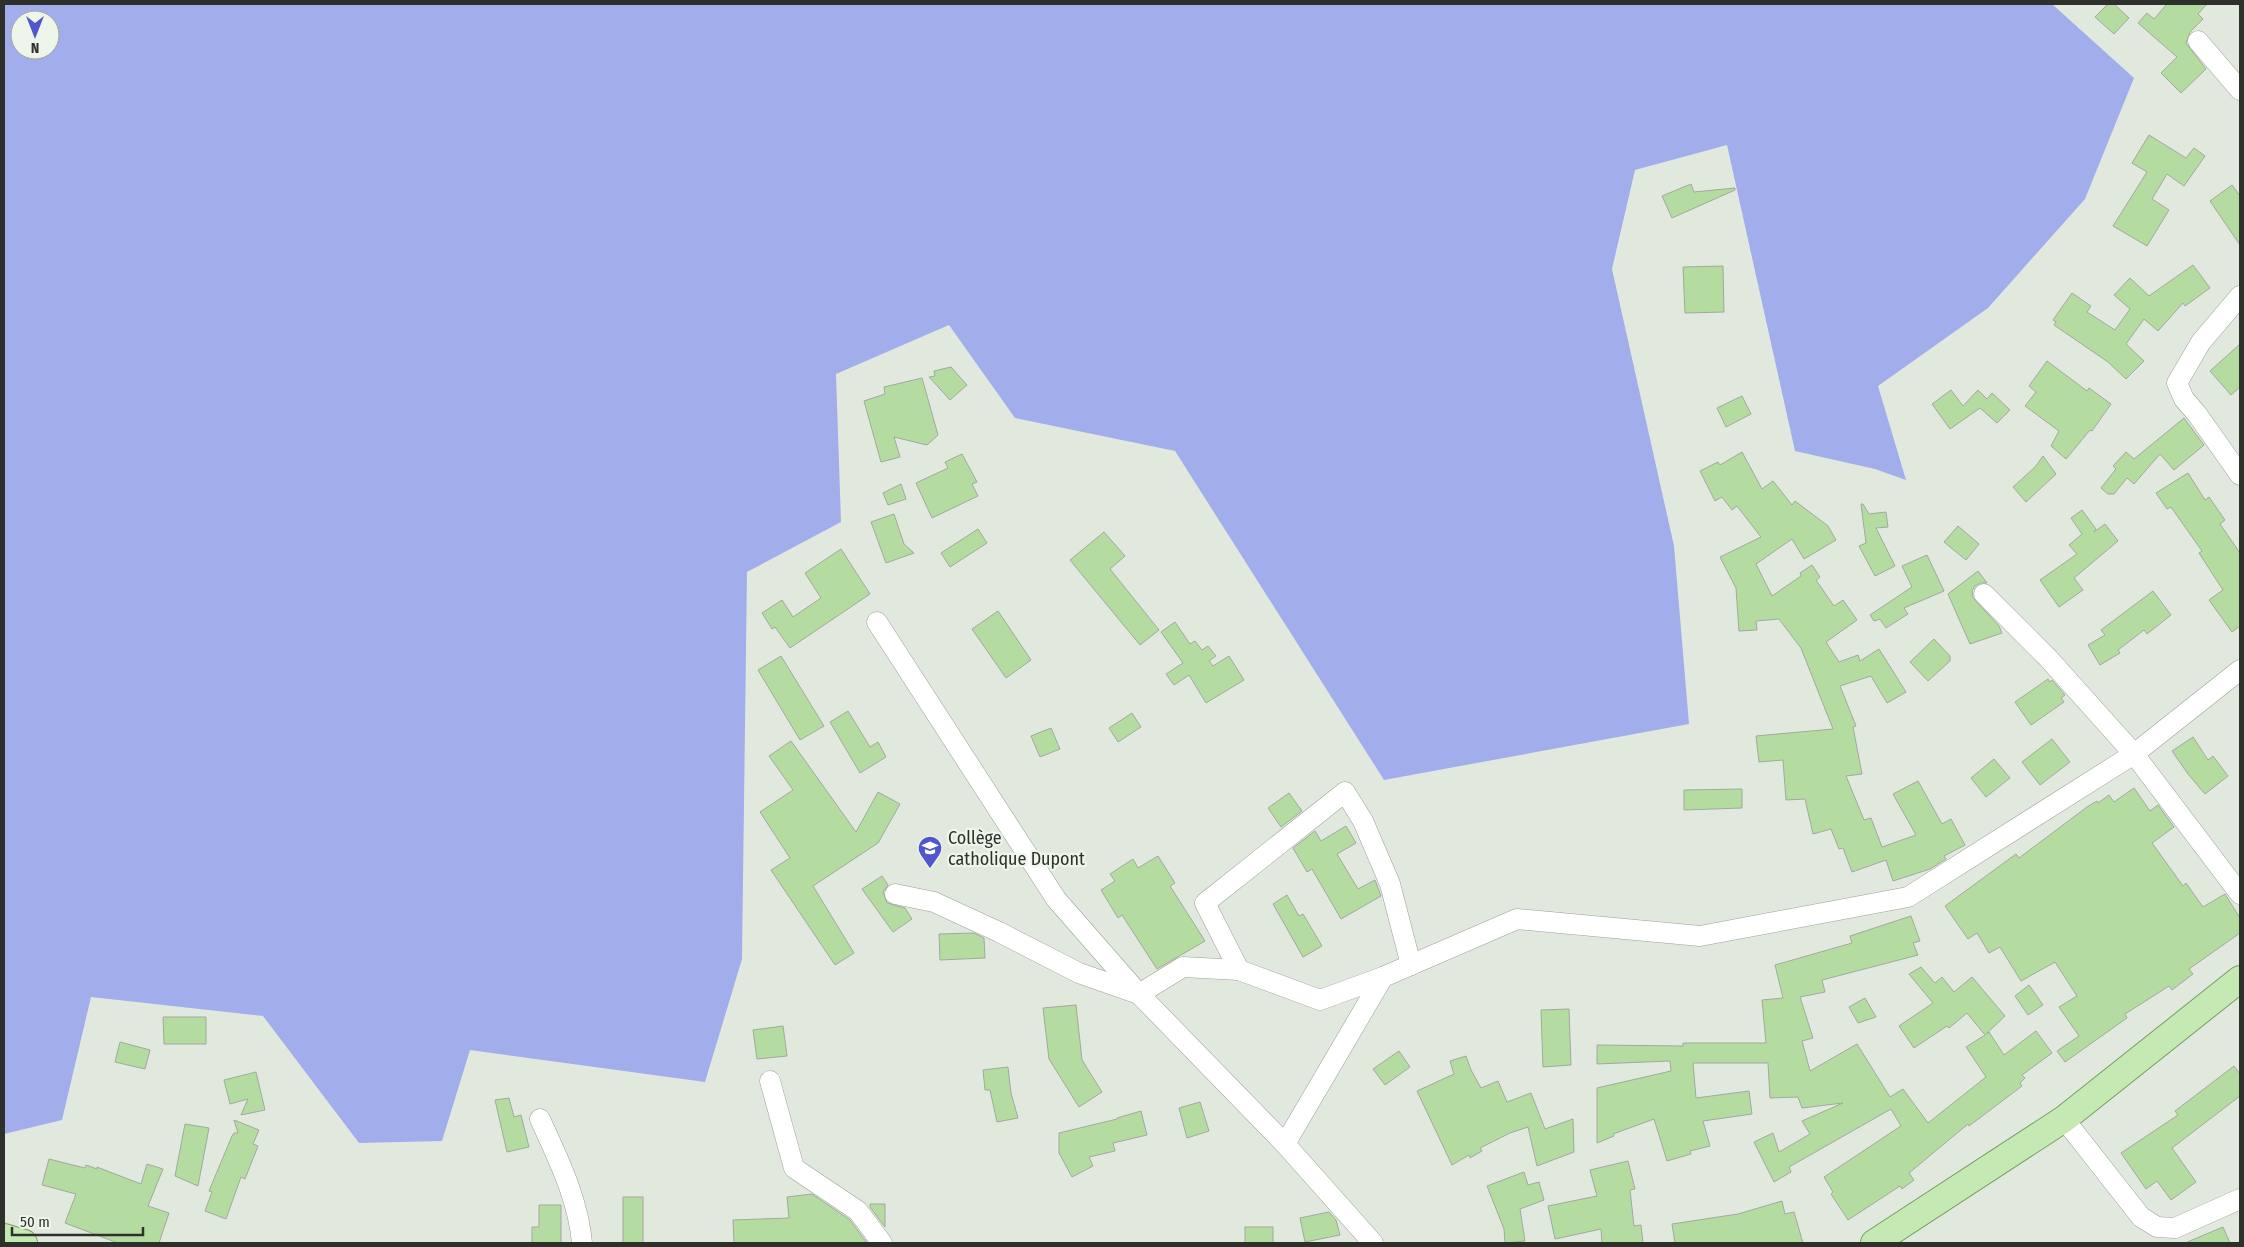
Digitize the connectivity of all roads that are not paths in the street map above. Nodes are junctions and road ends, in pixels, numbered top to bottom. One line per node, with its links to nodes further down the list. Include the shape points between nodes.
1 (2198, 41): 2 (street)
2 (2240, 90)
3 (2240, 296): 4 (street, via 2201,342 2177,383 2184,400)
4 (2240, 475)
5 (1984, 594): 8 (street, via 2048,658)
6 (876, 622): 15 (street, via 1056,899)
7 (2240, 670): 8 (street)
8 (2134, 754): 10 (street); 11 (street, via 1908,897 1700,936 1517,919)
9 (895, 894): 15 (street, via 934,902 1079,973)
10 (2240, 894)
11 (1411, 965): 12 (street, via 1390,884 1363,821 1345,792 1205,903); 13 (street)
12 (1239, 970): 13 (street, via 1320,1000); 15 (street, via 1183,967)
13 (1383, 977): 19 (street)
14 (2240, 980): 18 (main road)
15 (1139, 994): 19 (street)
16 (770, 1081): 24 (street, via 794,1168 858,1211)
17 (540, 1119): 23 (street, via 571,1189)
18 (2064, 1119): 20 (street, via 2141,1217 2157,1227 2175,1228); 26 (main road)
19 (1284, 1144): 25 (street)
20 (2240, 1200)
21 (4, 1236): 22 (main road)
22 (24, 1243)
23 (582, 1243)
24 (882, 1243)
25 (1373, 1243)
26 (1874, 1243)

